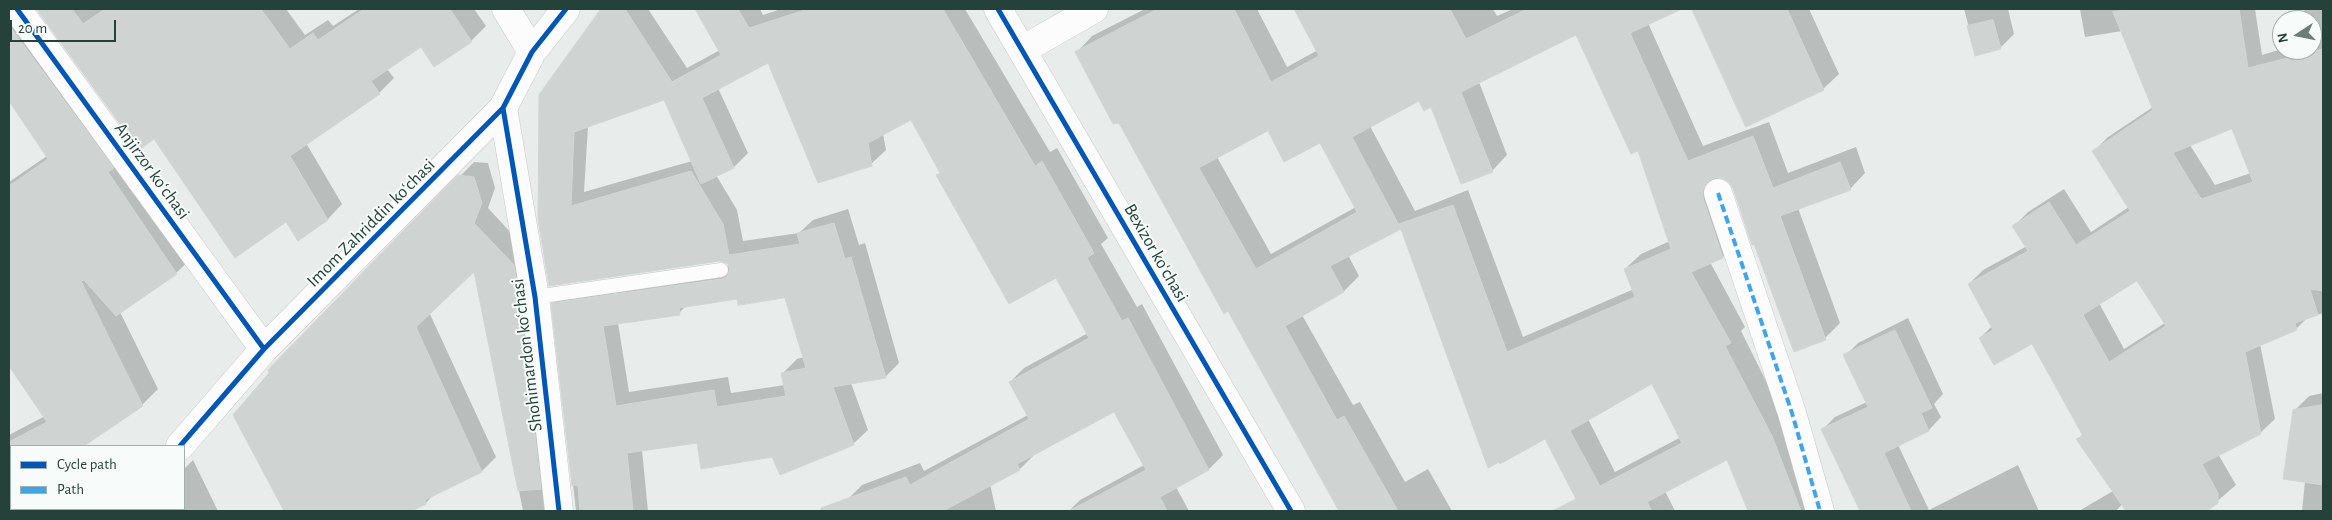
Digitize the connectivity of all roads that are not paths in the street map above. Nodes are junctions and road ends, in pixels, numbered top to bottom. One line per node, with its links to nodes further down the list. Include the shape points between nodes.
1 (18, 9): 12 (street, Anjirzor koʻchasi)
2 (506, 9): 7 (street)
3 (566, 9): 7 (street, Imom Zahriddin koʻchasi)
4 (998, 9): 6 (street, Bexizor koʻchasi)
5 (1094, 9): 6 (street)
6 (1022, 50): 15 (street, Bexizor koʻchasi)
7 (532, 52): 8 (street, Imom Zahriddin koʻchasi)
8 (504, 108): 11 (street, Shohimardon koʻchasi); 12 (street, Imom Zahriddin koʻchasi)
9 (1718, 193): 16 (street, via 1792,413)
10 (722, 270): 11 (lane)
11 (535, 297): 14 (street, Shohimardon koʻchasi)
12 (264, 350): 13 (street, Imom Zahriddin koʻchasi)
13 (181, 445)
14 (559, 511)
15 (1291, 511)
16 (1820, 511)

